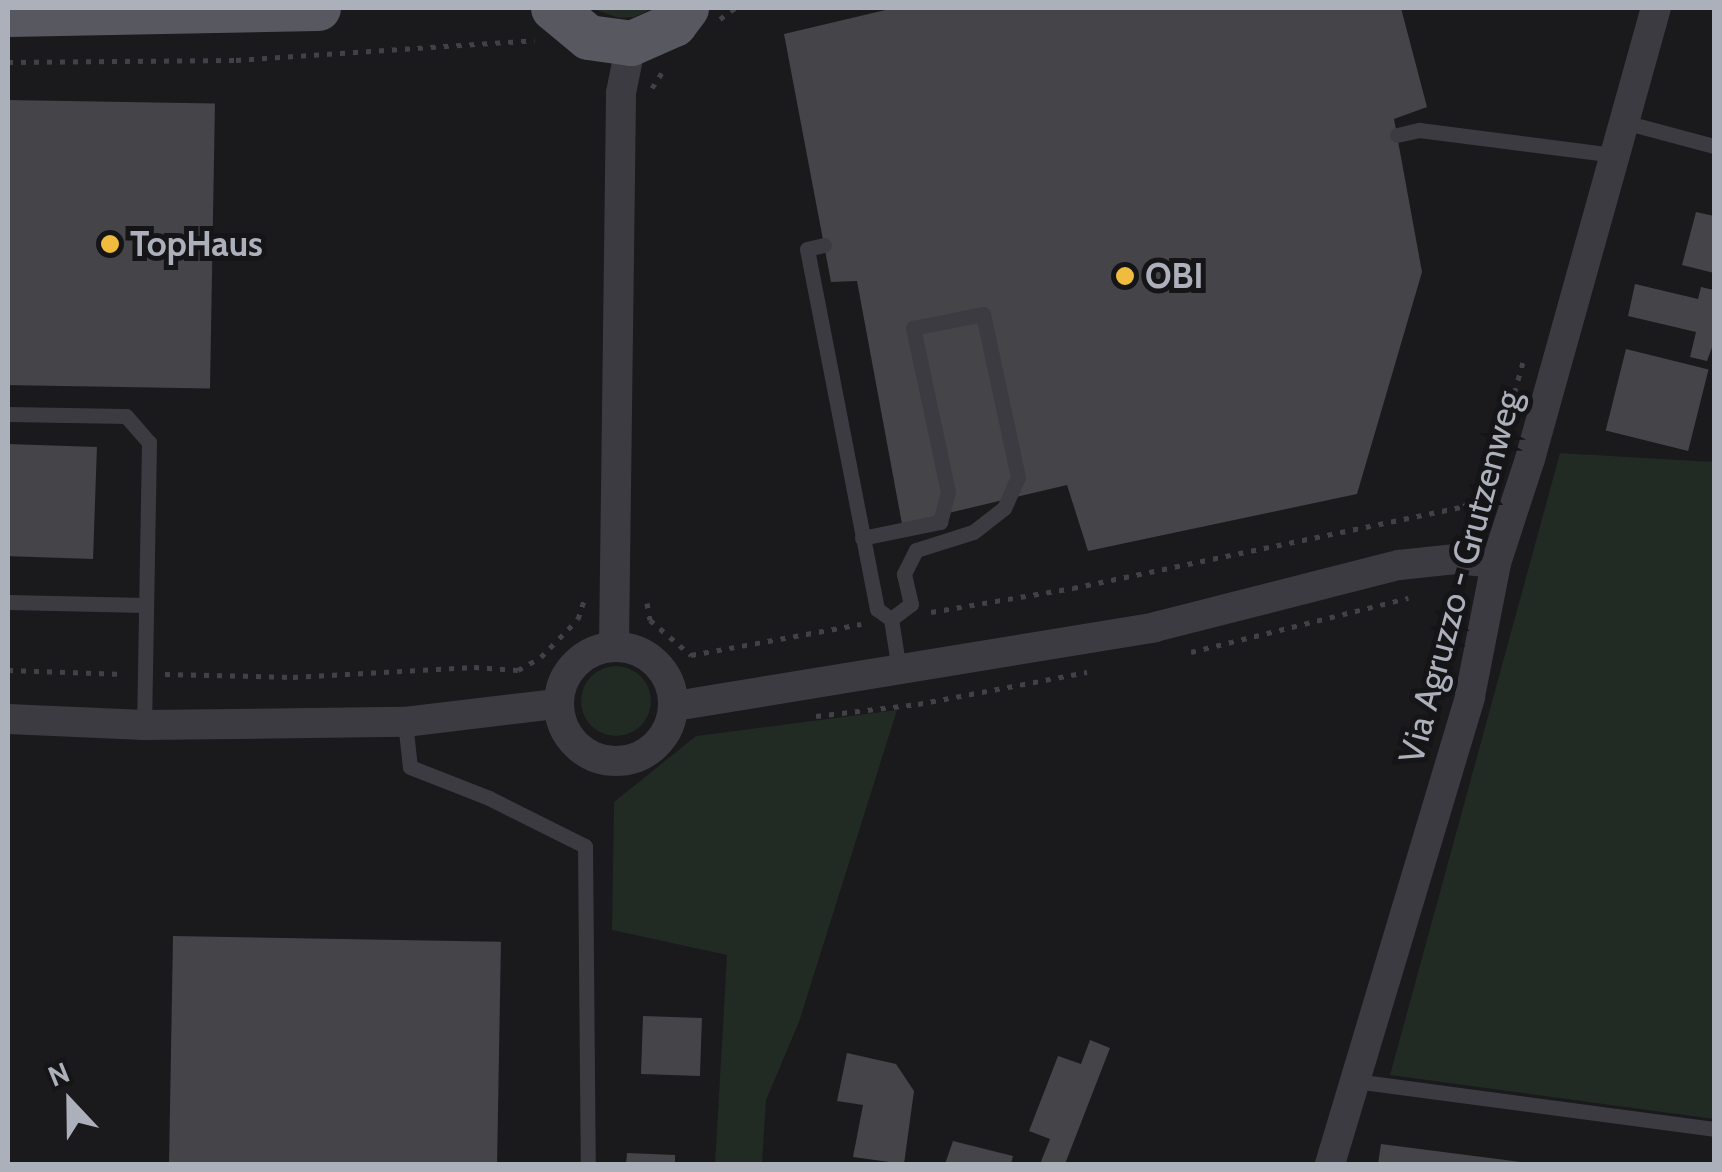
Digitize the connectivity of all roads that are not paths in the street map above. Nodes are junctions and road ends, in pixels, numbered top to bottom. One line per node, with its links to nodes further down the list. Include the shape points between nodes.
1 (318, 8): 4 (main road)
2 (686, 8): 6 (main road, via 674,24)
3 (1656, 8): 7 (street, Via Agruzzo - Grutzenweg)
4 (8, 14)
5 (546, 23): 6 (main road)
6 (631, 43): 18 (street, via 622,93)
7 (1624, 122): 9 (lane); 10 (street, Via Agruzzo - Grutzenweg)
8 (1397, 135): 10 (lane, via 1419,130)
9 (1714, 146)
10 (1615, 155): 14 (street, Via Agruzzo - Grutzenweg)
11 (824, 245): 13 (lane, via 807,248)
12 (8, 414): 16 (lane, via 126,416 149,442)
13 (862, 538): 17 (lane, via 877,609); 17 (lane, via 940,522 948,492 913,328 983,314 1018,477 1004,508 973,532 916,550 904,574 912,604)
14 (1496, 562): 19 (street, via 1399,566 1155,627); 25 (street, Via Agruzzo - Grutzenweg, via 1470,696)
15 (8, 602): 16 (lane)
16 (146, 605): 24 (lane)
17 (892, 619): 19 (lane)
18 (614, 646): 20 (street, via 584,655 563,680); 21 (street, via 644,652 665,672)
19 (900, 670): 21 (street)
20 (558, 704): 21 (street, via 566,735 591,757 618,762 646,754 666,734); 23 (street)
21 (675, 706)
22 (8, 719): 24 (street)
23 (405, 722): 24 (street); 27 (lane, via 410,767 585,846)
24 (144, 725)
25 (1355, 1081): 26 (lane); 28 (street, Via Agruzzo - Grutzenweg)
26 (1714, 1129)
27 (588, 1164)
28 (1330, 1164)

